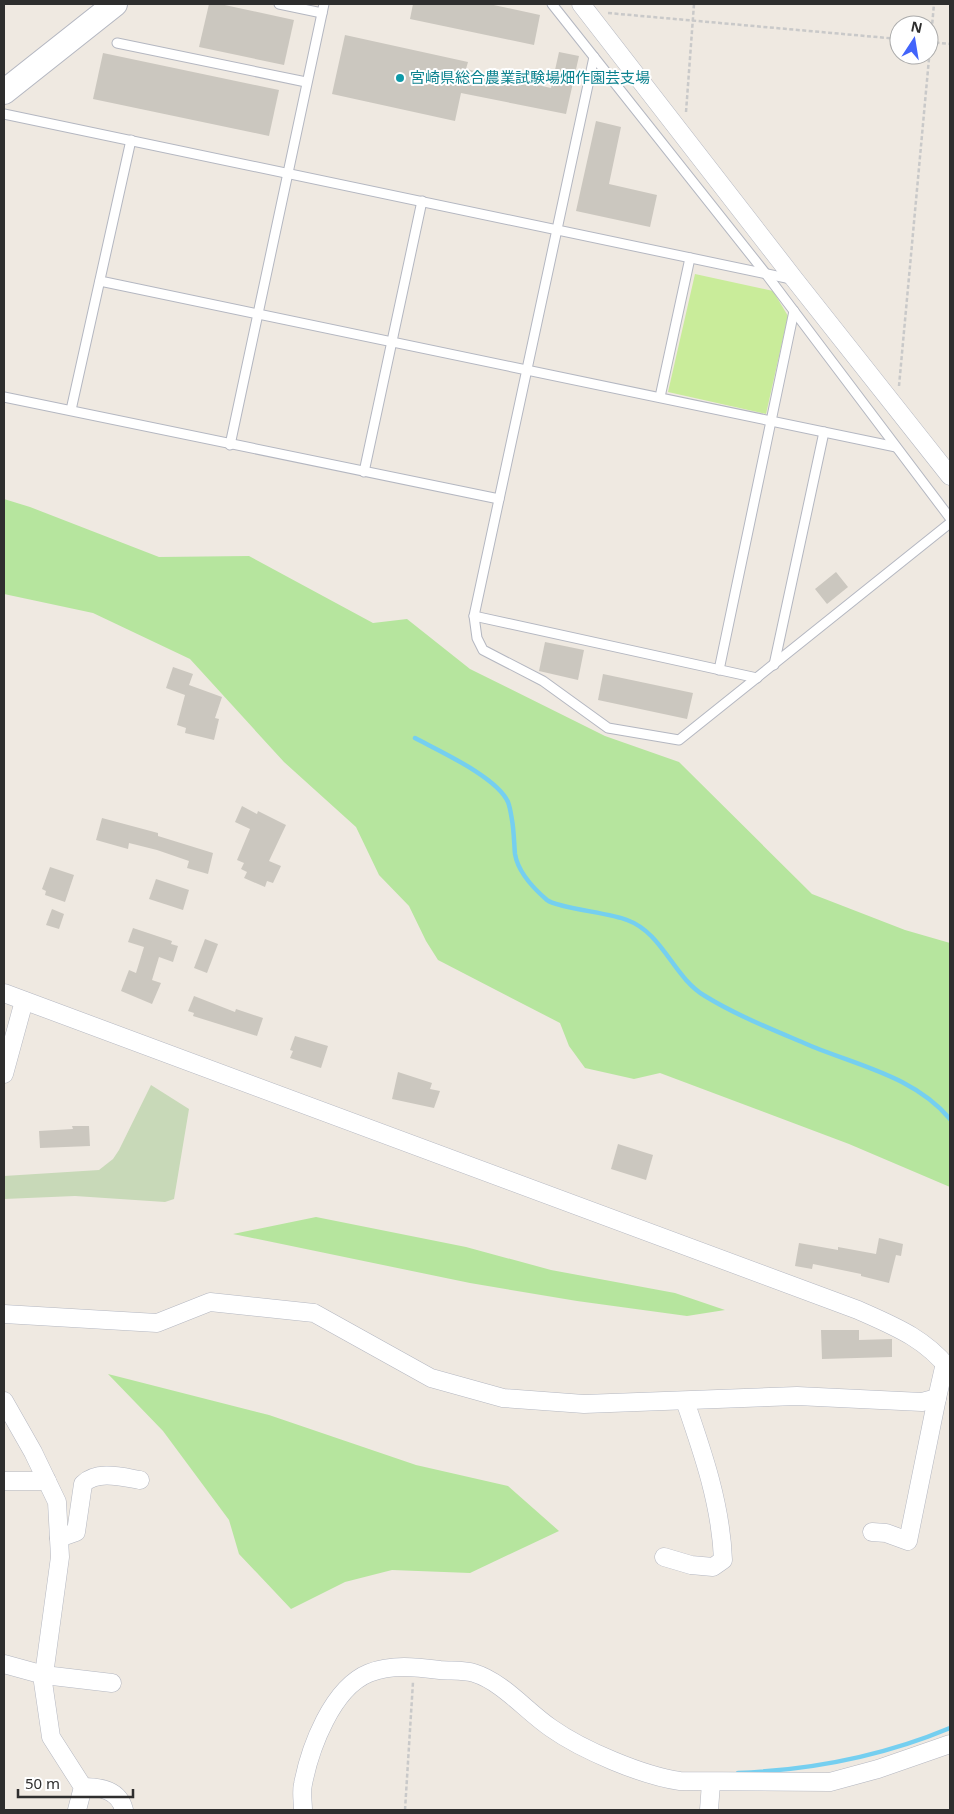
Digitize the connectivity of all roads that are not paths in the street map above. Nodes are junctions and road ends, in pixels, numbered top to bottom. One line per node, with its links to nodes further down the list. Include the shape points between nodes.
1 (115, 4): 10 (main road)
2 (279, 4): 6 (lane)
3 (324, 4): 6 (lane)
4 (552, 4): 8 (lane)
5 (584, 7): 19 (street)
6 (322, 13): 9 (lane)
7 (117, 43): 9 (lane)
8 (594, 57): 15 (lane); 17 (lane)
9 (306, 82): 13 (lane)
10 (4, 92)
11 (6, 116): 12 (lane)
12 (131, 140): 13 (lane); 18 (lane)
13 (286, 173): 14 (lane); 21 (lane)
14 (422, 201): 15 (lane); 22 (lane)
15 (555, 230): 16 (lane); 23 (lane)
16 (690, 258): 17 (lane); 25 (lane)
17 (766, 274): 19 (lane); 20 (lane)
18 (100, 280): 21 (lane); 26 (lane)
19 (795, 280): 32 (street)
20 (794, 311): 27 (lane); 30 (lane)
21 (257, 313): 22 (lane); 29 (lane)
22 (392, 341): 23 (lane); 31 (lane)
23 (526, 369): 25 (lane); 33 (lane)
24 (4, 397): 26 (lane)
25 (660, 397): 27 (lane)
26 (71, 410): 29 (lane)
27 (772, 421): 28 (lane); 38 (lane)
28 (824, 432): 30 (lane); 37 (lane)
29 (230, 445): 31 (lane)
30 (896, 447): 34 (lane)
31 (364, 472): 33 (lane)
32 (950, 476)
33 (498, 499): 36 (lane)
34 (950, 518)
35 (950, 523): 37 (lane)
36 (474, 616): 38 (lane); 39 (lane, via 477,638 483,650 543,681 608,728 679,740)
37 (774, 665): 39 (lane)
38 (718, 670): 39 (lane)
39 (757, 678)
40 (4, 993): 41 (street)
41 (24, 1001): 42 (street); 44 (street, via 858,1310 926,1344)
42 (4, 1074)
43 (4, 1314): 47 (street, via 157,1323 210,1302 314,1313 431,1378 503,1398 584,1404)
44 (948, 1367): 45 (street)
45 (937, 1398): 47 (street, via 922,1402 797,1396); 51 (street, via 908,1541)
46 (4, 1401): 50 (street)
47 (685, 1401): 53 (street, via 708,1468 722,1537 722,1560 714,1567 691,1566)
48 (140, 1480): 52 (street, via 110,1475 88,1478 83,1484 76,1532)
49 (4, 1481): 50 (street)
50 (47, 1481): 52 (street, via 57,1502)
51 (872, 1532)
52 (59, 1538): 55 (street, via 60,1557)
53 (664, 1557)
54 (4, 1664): 55 (street)
55 (44, 1675): 56 (street); 59 (street, via 51,1737)
56 (112, 1683)
57 (950, 1744): 58 (street, via 830,1782)
58 (711, 1783): 62 (street, via 660,1778 582,1746 551,1729 496,1685 474,1673 396,1666 368,1674 352,1684 334,1706 312,1749 302,1785); 63 (street)
59 (83, 1787): 60 (street); 61 (street, via 100,1787 115,1794)
60 (77, 1810)
61 (124, 1810)
62 (303, 1810)
63 (709, 1810)

